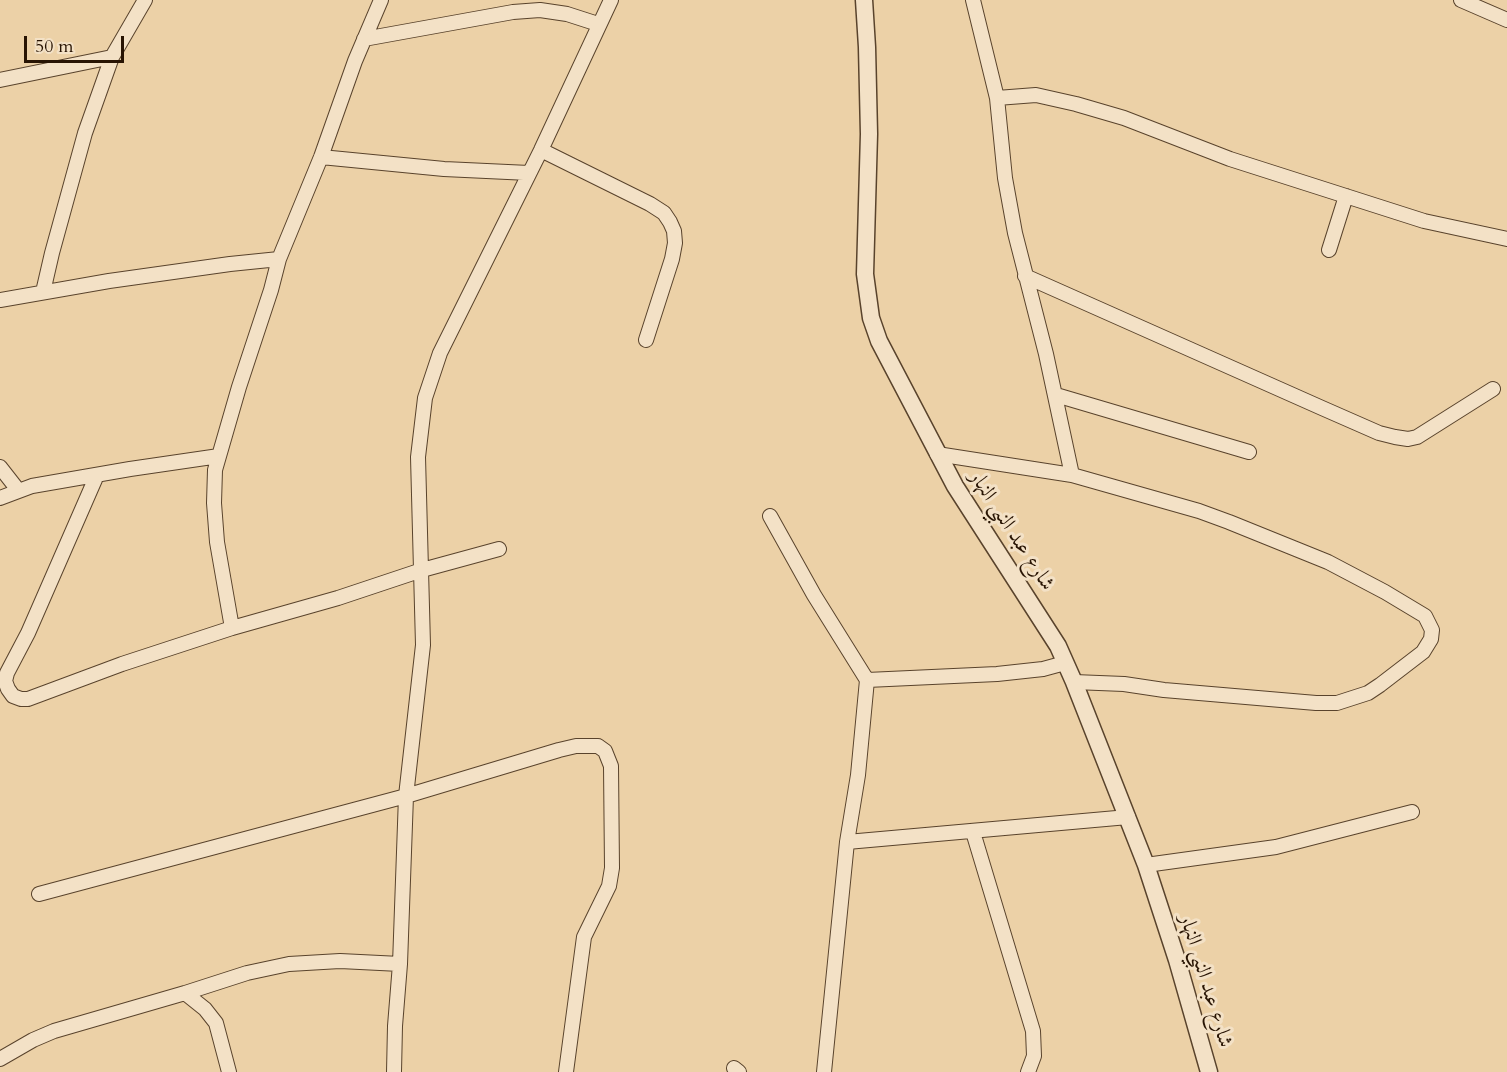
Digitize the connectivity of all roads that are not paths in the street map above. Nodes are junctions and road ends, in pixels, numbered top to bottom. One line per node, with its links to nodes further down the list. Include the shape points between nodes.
1 (145, 0): 10 (street)
2 (381, 0): 9 (street)
3 (611, 0): 8 (street)
4 (864, 0): 27 (street, شارع عبد النبي النهار, via 869,134 865,274 868,299 879,341)
5 (973, 0): 12 (street)
6 (1461, 0): 7 (street)
7 (1507, 20)
8 (598, 24): 9 (street, via 540,10); 13 (street)
9 (364, 39): 14 (street)
10 (112, 57): 11 (street); 21 (street, via 86,133)
11 (0, 80)
12 (998, 98): 16 (street, via 1036,95 1076,104); 20 (street, via 1005,178)
13 (541, 150): 15 (street); 23 (street, via 650,204 670,222 675,243 672,260)
14 (321, 157): 15 (street); 19 (street)
15 (529, 173): 36 (street, via 440,353 425,398 418,457)
16 (1346, 196): 17 (street, via 1425,221); 18 (street)
17 (1507, 239)
18 (1329, 250)
19 (279, 259): 21 (street); 28 (street)
20 (1025, 276): 24 (street, via 1395,437 1417,437); 25 (street)
21 (43, 292): 22 (street)
22 (0, 300)
23 (646, 340)
24 (1493, 389)
25 (1056, 395): 26 (street); 31 (street)
26 (1249, 452)
27 (937, 454): 31 (street); 38 (street, شارع عبد النبي النهار)
28 (219, 456): 30 (street); 37 (street, via 214,483 215,522)
29 (0, 467): 32 (street)
30 (97, 475): 32 (street); 37 (street, via 7,673 8,689 13,696 28,699)
31 (1072, 475): 40 (street, via 1199,512 1328,562 1419,612 1432,630 1423,651 1380,685 1337,703)
32 (18, 490): 33 (street)
33 (0, 498)
34 (770, 516): 39 (street)
35 (499, 549): 36 (street)
36 (422, 570): 37 (street); 41 (street, via 423,645)
37 (232, 628)
38 (1065, 663): 39 (street, via 997,674); 40 (street, شارع عبد النبي النهار)
39 (867, 680): 45 (street)
40 (1074, 682): 43 (street, شارع عبد النبي النهار)
41 (406, 796): 47 (street); 48 (street); 53 (street, via 576,746 598,746 609,757 612,868 609,886 584,937)
42 (1412, 812): 46 (street, via 1276,847)
43 (1128, 818): 44 (street); 46 (street, شارع عبد النبي النهار)
44 (973, 832): 45 (street); 55 (street, via 1031,1022 1035,1050)
45 (847, 842): 54 (street)
46 (1146, 865): 56 (street, شارع عبد النبي النهار)
47 (39, 894)
48 (400, 964): 49 (street, via 289,964); 52 (street)
49 (185, 993): 50 (street, via 54,1031); 51 (street, via 216,1023)
50 (0, 1059)
51 (229, 1072)
52 (394, 1072)
53 (566, 1072)
54 (824, 1072)
55 (1028, 1072)
56 (1209, 1072)

